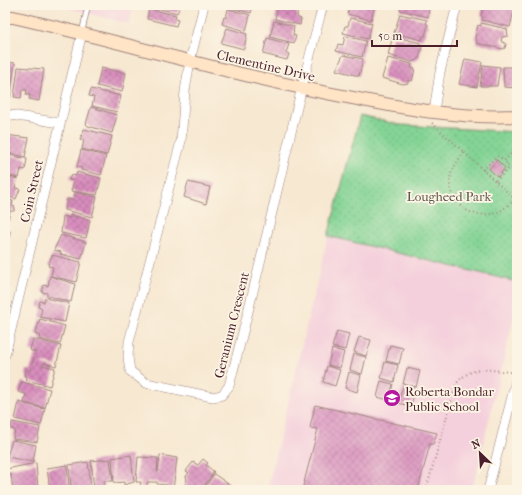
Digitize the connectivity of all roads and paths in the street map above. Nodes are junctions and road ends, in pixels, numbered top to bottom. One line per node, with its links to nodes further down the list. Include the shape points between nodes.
1 (88, 5): 6 (lane)
2 (204, 5): 7 (street)
3 (323, 5): 8 (street)
4 (457, 5): 9 (street, via 440,72)
5 (8, 15): 6 (street, Clementine Drive)
6 (82, 33): 7 (street, Clementine Drive); 12 (street, Coin Street)
7 (190, 61): 8 (street, Clementine Drive); 8 (street, Geranium Crescent, via 181,141 129,342 130,371 146,383 213,397 222,395 229,386 283,174)
8 (301, 89): 9 (street, Clementine Drive)
9 (434, 111): 11 (street, Clementine Drive, via 494,117); 14 (path, via 432,123)
10 (5, 114): 12 (street)
11 (517, 116)
12 (60, 123): 19 (street, Coin Street)
13 (517, 147): 15 (path)
14 (464, 152): 16 (path); 18 (path, via 453,169 450,181 452,194 460,206 470,213 483,215 498,212)
15 (505, 160): 16 (path, via 497,156); 17 (path, via 509,168)
16 (483, 170): 17 (path)
17 (496, 181): 18 (path)
18 (516, 200)
19 (5, 355)
20 (517, 372): 22 (path, via 483,368 472,370 456,384)
21 (517, 377): 23 (street)
22 (426, 490)
23 (488, 490)

